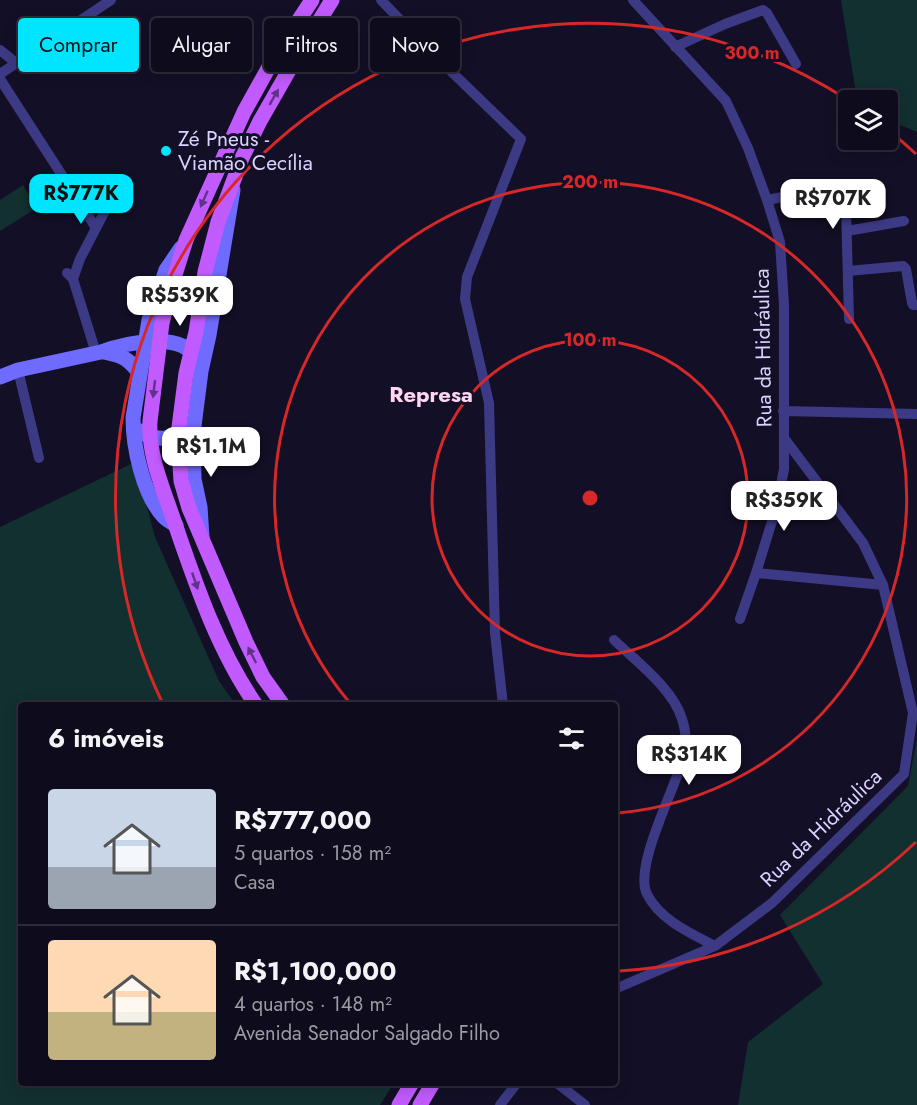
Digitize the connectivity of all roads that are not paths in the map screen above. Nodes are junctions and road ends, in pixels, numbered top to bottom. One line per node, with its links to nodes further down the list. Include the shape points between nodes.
1 (111, 0): 8 (street)
2 (312, 0): 12 (main road, via 275,56)
3 (332, 0): 13 (main road, one-way to 3, via 260,121)
4 (381, 0): 45 (street, via 521,139 467,277 465,299 489,403 495,633)
5 (633, 0): 6 (street, Rua da Hidráulica)
6 (675, 47): 9 (street, via 763,10); 15 (street, Rua da Hidráulica, via 726,101)
7 (0, 50): 8 (street)
8 (16, 63): 10 (street)
9 (796, 64)
10 (0, 74)
11 (0, 80): 17 (street)
12 (217, 170): 13 (street); 22 (main road, one-way to 22, via 186,240)
13 (235, 178): 23 (main road, via 218,222); 26 (main road)
14 (119, 184): 17 (street)
15 (767, 200): 18 (street, via 835,187 843,193); 29 (street, Rua da Hidráulica, via 780,242)
16 (904, 221): 18 (street)
17 (96, 228): 24 (street, via 70,276)
18 (847, 231): 19 (street)
19 (848, 271): 20 (street, via 903,266 912,303); 21 (street)
20 (917, 305)
21 (849, 319)
22 (153, 341): 23 (main road, via 180,344); 24 (main road); 27 (main road); 34 (main road, one-way to 34)
23 (190, 350): 26 (main road); 33 (main road)
24 (98, 352): 25 (main road); 27 (main road, via 128,360)
25 (18, 370): 28 (main road); 36 (street)
26 (201, 371): 32 (main road)
27 (140, 374): 31 (main road)
28 (0, 377)
29 (783, 411): 30 (street); 35 (street, Rua da Hidráulica)
30 (917, 414)
31 (133, 418): 34 (main road); 37 (main road, via 134,442 147,487 157,508)
32 (194, 419): 33 (main road); 38 (main road, via 194,468)
33 (178, 435): 34 (main road); 38 (main road, via 181,481)
34 (149, 437): 37 (main road)
35 (784, 438): 39 (street, via 784,469 777,505); 40 (street, Rua da Hidráulica, via 863,543)
36 (39, 458)
37 (176, 525): 43 (main road, one-way to 43, via 200,595)
38 (202, 537): 44 (main road, one-way to 38, via 246,642)
39 (756, 573): 40 (street); 41 (street)
40 (883, 585): 46 (street, Rua da Hidráulica)
41 (740, 619)
42 (614, 640): 47 (street, via 675,701 687,738 683,760 646,860 646,894 672,922)
43 (254, 702)
44 (281, 702)
45 (503, 702)
46 (915, 712): 47 (street, Rua da Hidráulica, via 904,774 772,903)
47 (715, 946): 48 (street, Rua da Hidráulica)
48 (618, 988)
49 (410, 1086): 53 (main road)
50 (431, 1086): 54 (main road)
51 (515, 1086): 55 (street)
52 (561, 1086): 56 (street)
53 (399, 1105)
54 (420, 1105)
55 (500, 1105)
56 (585, 1105)

